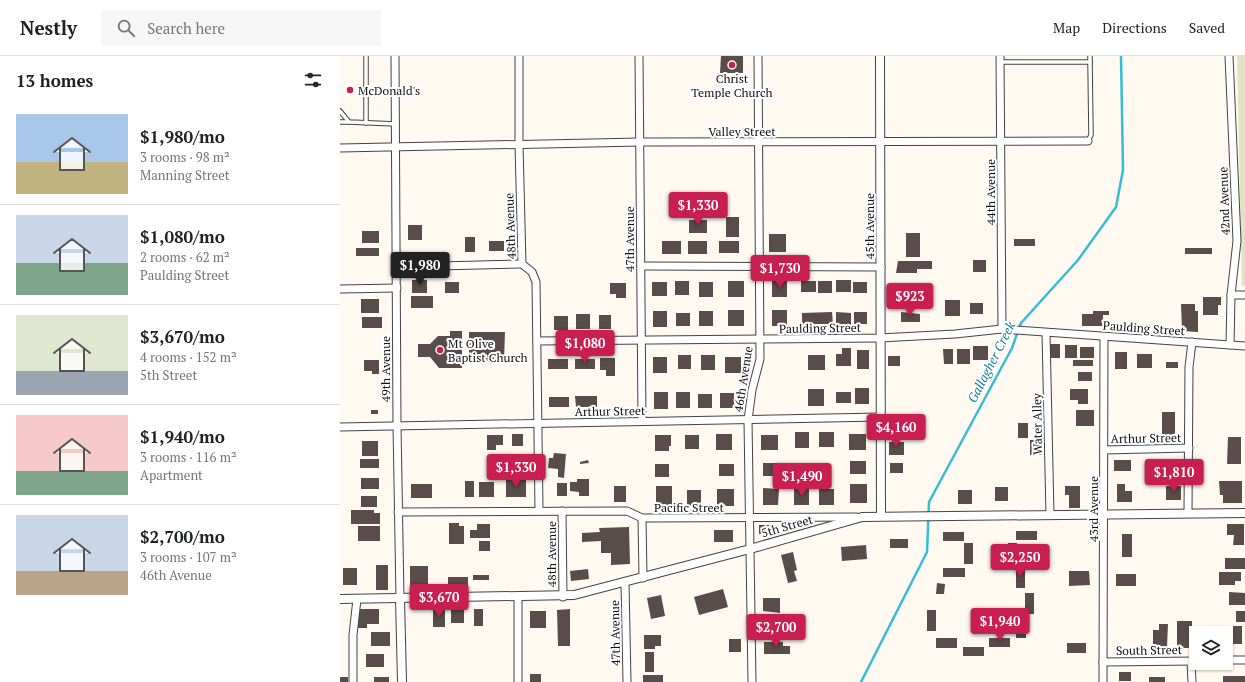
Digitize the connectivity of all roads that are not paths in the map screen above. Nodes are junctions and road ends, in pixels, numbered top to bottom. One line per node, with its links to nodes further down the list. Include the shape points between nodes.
1 (366, 56): 14 (lane)
2 (396, 56): 15 (street, 49th Avenue)
3 (519, 56): 21 (street, 48th Avenue)
4 (639, 56): 17 (street, 47th Avenue)
5 (758, 56): 18 (street, 46th Avenue)
6 (880, 56): 19 (street, 45th Avenue)
7 (1090, 56): 10 (lane)
8 (1229, 56): 31 (street, 42nd Avenue, via 1237,241)
9 (1000, 59): 10 (lane); 20 (street, 44th Avenue)
10 (1090, 62): 16 (lane, via 1091,135)
11 (340, 111): 13 (lane)
12 (340, 122): 13 (lane)
13 (350, 122): 14 (lane)
14 (366, 123): 15 (lane)
15 (396, 124): 22 (street, 49th Avenue)
16 (1088, 141): 20 (street, Valley Street)
17 (640, 142): 18 (street, Valley Street); 21 (street, Valley Street); 25 (street, 47th Avenue)
18 (758, 142): 19 (street, Valley Street); 26 (street, 46th Avenue)
19 (881, 142): 20 (street, Valley Street); 28 (street, 45th Avenue)
20 (1000, 142): 33 (street, 44th Avenue)
21 (519, 144): 22 (street, Valley Street); 24 (street, 48th Avenue)
22 (396, 147): 23 (street, Valley Street); 27 (street, 49th Avenue)
23 (340, 148)
24 (522, 264): 27 (street); 39 (street, 48th Avenue, via 532,272 536,282)
25 (640, 266): 26 (street); 38 (street, 47th Avenue)
26 (759, 266): 28 (street); 37 (street, 46th Avenue)
27 (397, 267): 29 (street, 49th Avenue)
28 (881, 267): 36 (street, 45th Avenue)
29 (397, 288): 30 (street); 47 (street, 49th Avenue)
30 (340, 289)
31 (1231, 295): 32 (street); 41 (street, 42nd Avenue)
32 (1245, 295)
33 (1002, 329): 34 (street, Paulding Street); 36 (street, Paulding Street)
34 (1046, 333): 35 (street, Paulding Street); 57 (street, Water Alley)
35 (1104, 337): 40 (street, Paulding Street); 50 (street, 43rd Avenue)
36 (880, 338): 37 (street, Paulding Street); 43 (street, 45th Avenue)
37 (760, 340): 38 (street, Paulding Street); 44 (street, 46th Avenue, via 760,359)
38 (641, 341): 39 (street, Paulding Street); 45 (street, 47th Avenue)
39 (537, 342): 46 (street, 48th Avenue)
40 (1192, 342): 41 (street, Paulding Street); 49 (street)
41 (1230, 345): 42 (street, Paulding Street)
42 (1245, 346)
43 (880, 417): 44 (street, Arthur Street); 58 (street, 45th Avenue)
44 (748, 420): 45 (street, Arthur Street); 61 (street, 46th Avenue)
45 (642, 421): 46 (street, Arthur Street)
46 (538, 424): 47 (street, Arthur Street); 51 (street, 48th Avenue)
47 (397, 425): 48 (street, Arthur Street); 53 (street, 49th Avenue)
48 (340, 427)
49 (1189, 448): 50 (street, Arthur Street); 54 (street)
50 (1104, 450): 56 (street, 43rd Avenue)
51 (539, 510): 52 (street, Pacific Street); 53 (street, Pacific Street)
52 (562, 511): 60 (street, Pacific Street, via 627,510); 66 (street, 48th Avenue)
53 (398, 512): 67 (street, 49th Avenue)
54 (1188, 513): 55 (street, 5th Street); 56 (street, 5th Street)
55 (1245, 513)
56 (1104, 514): 57 (street, 5th Street); 73 (street, 43rd Avenue)
57 (1050, 515): 58 (street, 5th Street)
58 (881, 516): 59 (street, 5th Street)
59 (862, 517): 61 (street, Pacific Street); 62 (street, 5th Street)
60 (642, 518): 61 (street, Pacific Street); 63 (street)
61 (750, 518): 62 (street, 46th Avenue)
62 (750, 549): 63 (street, 5th Street); 79 (street, 46th Avenue)
63 (643, 578): 64 (street, 5th Street)
64 (625, 583): 66 (street, 5th Street); 78 (street, 47th Avenue)
65 (518, 597): 66 (street, 5th Street); 67 (street, 5th Street); 77 (street)
66 (562, 597)
67 (400, 598): 69 (street, 5th Street); 76 (street, 49th Avenue)
68 (340, 599): 69 (street, 5th Street)
69 (357, 599): 75 (street, via 353,635)
70 (1233, 660): 71 (street)
71 (1245, 660)
72 (1189, 661): 73 (street, South Street)
73 (1103, 662): 80 (street, 43rd Avenue)
74 (1193, 670): 81 (street)
75 (353, 682)
76 (402, 682)
77 (518, 682)
78 (627, 682)
79 (752, 682)
80 (1103, 682)
81 (1192, 682)

